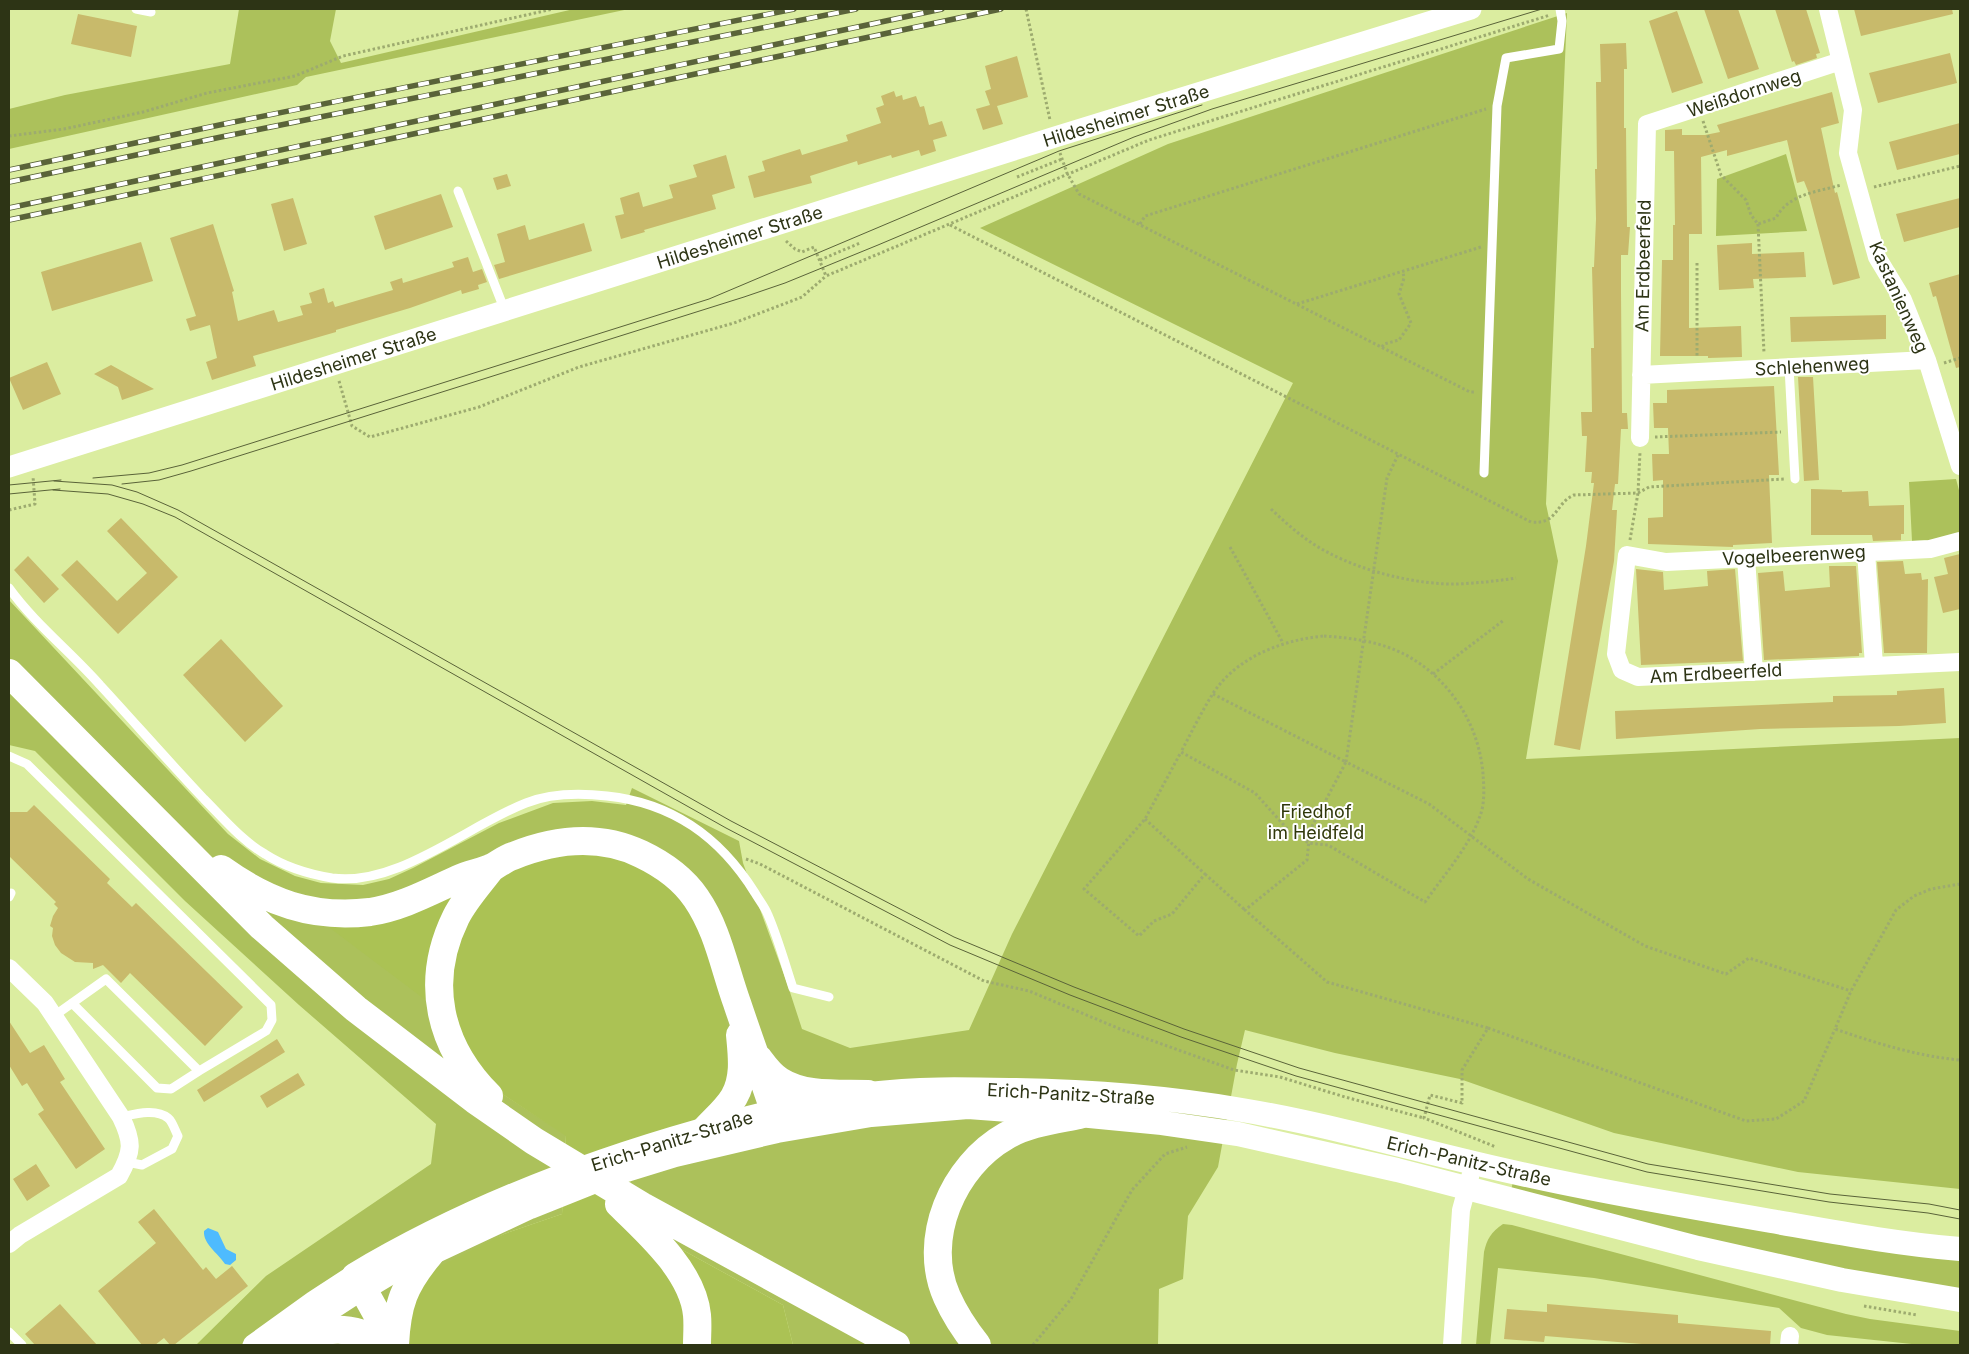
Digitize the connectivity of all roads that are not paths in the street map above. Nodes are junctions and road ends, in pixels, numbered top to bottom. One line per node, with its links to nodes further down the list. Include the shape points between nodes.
1 (136, 9): 5 (lane)
2 (1471, 9): 9 (street, Hildesheimer Straße)
3 (1828, 9): 6 (street, Kastanienweg)
4 (1561, 10): 16 (lane, via 1559,49 1506,58 1496,106)
5 (151, 12)
6 (1841, 62): 7 (street, Weißdornweg); 10 (street, Kastanienweg, via 1853,110 1848,153 1877,257 1903,300)
7 (1647, 124): 12 (street, Am Erdbeerfeld)
8 (458, 191): 9 (lane)
9 (506, 312): 15 (street, Hildesheimer Straße)
10 (1927, 360): 11 (street, Schlehenweg); 14 (street, Kastanienweg)
11 (1789, 367): 12 (street, Schlehenweg); 17 (lane)
12 (1642, 375): 13 (street, Am Erdbeerfeld)
13 (1640, 438)
14 (1960, 466)
15 (9, 467)
16 (1484, 473)
17 (1795, 479)
18 (1960, 541): 19 (street, Vogelbeerenweg, via 1930,548)
19 (1866, 552): 21 (street, Vogelbeerenweg); 24 (street)
20 (1627, 555): 21 (street, Vogelbeerenweg, via 1666,562); 25 (street, Am Erdbeerfeld, via 1616,654 1622,670 1638,677)
21 (1746, 558): 25 (street)
22 (9, 588): 31 (lane, via 159,752 236,832 264,854 297,870 333,878 361,878 403,865 525,803 554,795 592,794 656,806 693,826 723,850 768,914 794,988)
23 (1960, 662): 24 (street, Am Erdbeerfeld)
24 (1874, 665): 25 (street, Am Erdbeerfeld)
25 (1754, 672)
26 (9, 673): 28 (main road)
27 (9, 756): 36 (lane, via 28,764 270,1005 272,1020 266,1031)
28 (164, 829): 29 (main road, via 245,886 271,899 320,912 370,912 395,906); 42 (main road, via 262,927 356,1009)
29 (492, 867): 32 (main road, via 512,856 546,845 576,840 629,848 655,860 695,896 709,918); 42 (main road, via 457,915 444,944 438,977 441,1009 448,1038 462,1064)
30 (9, 968): 34 (street)
31 (829, 997)
32 (736, 1002): 35 (main road); 41 (main road, via 743,1062 740,1082 734,1098)
33 (72, 1003): 34 (lane); 36 (lane, via 157,1088 171,1089); 36 (lane, via 106,979)
34 (54, 1016): 39 (street)
35 (757, 1057): 37 (main road, via 779,1081 796,1088 816,1093); 40 (main road)
36 (199, 1071)
37 (868, 1094): 40 (main road, Erich-Panitz-Straße); 45 (main road, Erich-Panitz-Straße, via 978,1089 1083,1091 1166,1099 1304,1122)
38 (1079, 1115): 40 (main road, Erich-Panitz-Straße, via 968,1108); 47 (main road, Erich-Panitz-Straße, via 1238,1134); 61 (main road, via 1042,1122 1007,1135 978,1155 947,1202 939,1237 939,1266 946,1296 962,1326)
39 (121, 1116): 44 (street, via 129,1135); 44 (lane, via 158,1113 169,1119 178,1136 172,1149 142,1165)
40 (775, 1120): 41 (main road, Erich-Panitz-Straße); 43 (main road, Erich-Panitz-Straße)
41 (704, 1130): 43 (main road, Erich-Panitz-Straße)
42 (534, 1142): 46 (main road)
43 (666, 1149): 48 (main road, Erich-Panitz-Straße, via 604,1159)
44 (127, 1162): 49 (street, via 119,1176 20,1234)
45 (1474, 1163): 47 (street); 50 (main road, Erich-Panitz-Straße, via 1721,1213)
46 (587, 1173): 59 (main road, via 675,1261 688,1285 697,1313); 60 (main road, via 650,1211)
47 (1467, 1189): 53 (main road, Erich-Panitz-Straße, via 1842,1280); 62 (street, via 1461,1210)
48 (520, 1202): 51 (main road, Erich-Panitz-Straße, via 480,1229); 52 (main road, Erich-Panitz-Straße, via 388,1255)
49 (9, 1244)
50 (1960, 1249)
51 (430, 1254): 52 (main road, Erich-Panitz-Straße); 58 (main road, via 414,1273 403,1295)
52 (359, 1282): 55 (street, Erich-Panitz-Straße); 57 (street, Erich-Panitz-Straße, via 314,1301); 58 (main road)
53 (1960, 1300)
54 (9, 1332): 56 (lane)
55 (280, 1344): 58 (main road, via 322,1330 346,1329)
56 (22, 1345)
57 (254, 1345)
58 (393, 1345)
59 (698, 1345)
60 (896, 1345)
61 (977, 1345)
62 (1452, 1345)

